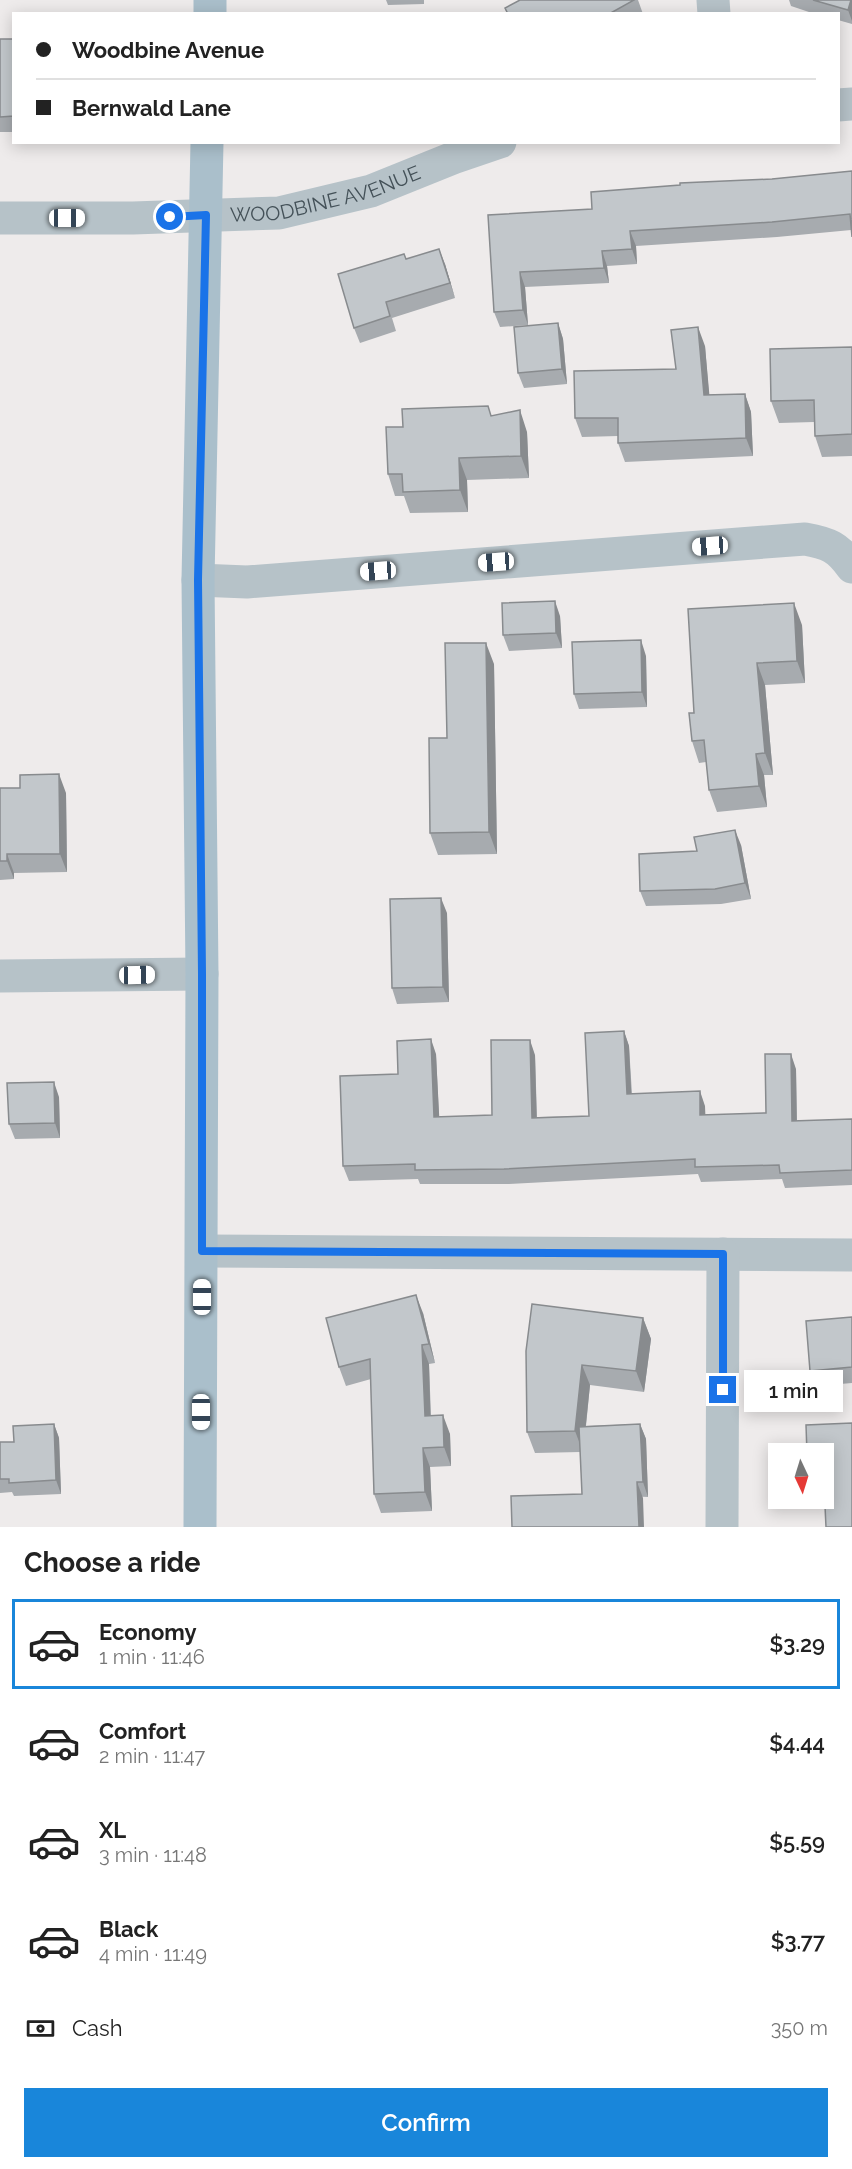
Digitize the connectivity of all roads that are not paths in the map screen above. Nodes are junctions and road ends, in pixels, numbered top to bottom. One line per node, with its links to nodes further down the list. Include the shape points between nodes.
1 (207, 144): 3 (main road)
2 (494, 144): 3 (street, WOODBINE AVENUE, via 371,191 279,213)
3 (206, 215): 4 (street, WOODBINE AVENUE); 6 (main road)
4 (0, 218)
5 (852, 567): 6 (street, via 843,554 825,543 805,539 247,582)
6 (198, 580): 7 (main road)
7 (202, 974): 8 (street); 9 (main road)
8 (0, 976)
9 (202, 1251): 10 (street); 12 (main road)
10 (723, 1254): 11 (street); 13 (street)
11 (852, 1255)
12 (200, 1527)
13 (722, 1527)

